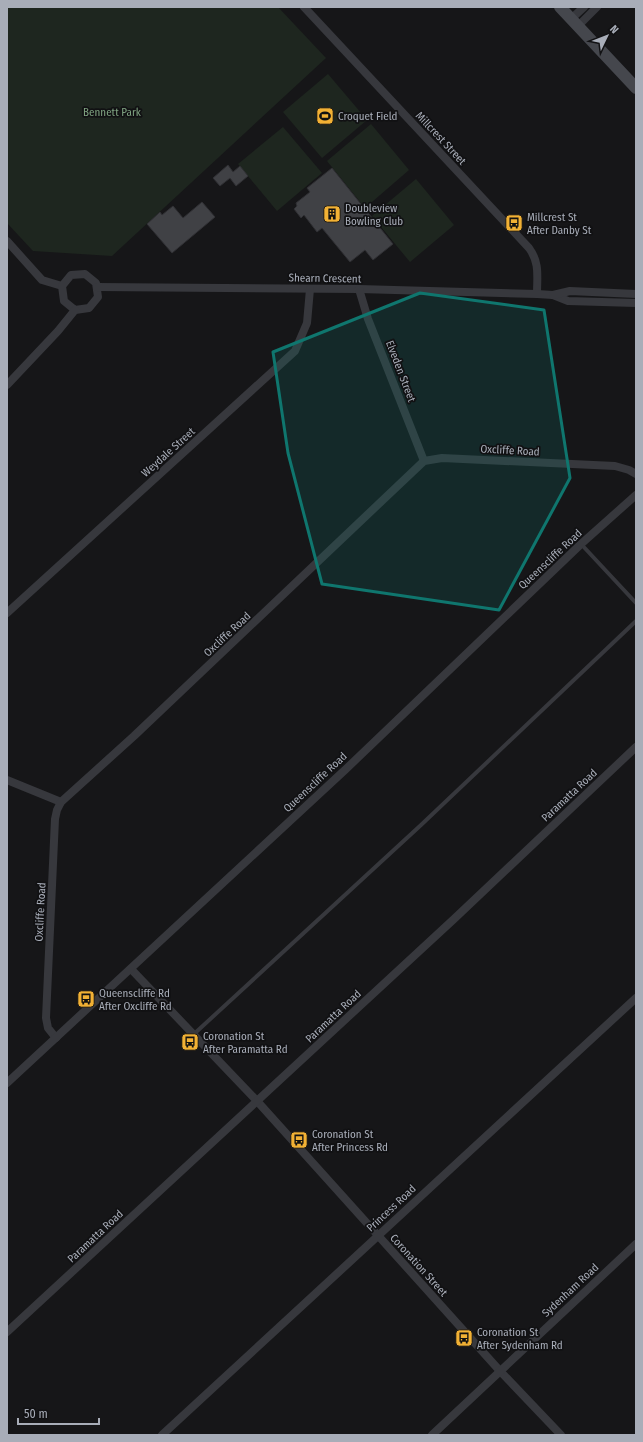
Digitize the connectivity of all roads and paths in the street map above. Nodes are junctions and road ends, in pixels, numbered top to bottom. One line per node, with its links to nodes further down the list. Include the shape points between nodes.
1 (304, 7): 12 (street, Millcrest Street, via 529,248 537,265)
2 (560, 7): 5 (main road)
3 (584, 7): 5 (street)
4 (597, 7): 5 (street)
5 (575, 22): 6 (main road)
6 (636, 88)
7 (7, 241): 8 (street, via 42,280)
8 (62, 286): 9 (street, via 71,275 85,274 96,282); 16 (street, via 64,301)
9 (97, 287): 10 (street, Shearn Crescent); 16 (street, via 98,297 89,308)
10 (310, 288): 11 (street, Shearn Crescent); 23 (street, Weydale Street, via 307,323 295,351)
11 (359, 289): 12 (street, Shearn Crescent); 18 (street, Elveden Street, via 368,319)
12 (538, 294): 14 (street, Shearn Crescent)
13 (636, 294): 14 (street, Shearn Crescent, via 570,291)
14 (553, 295): 15 (street, Shearn Crescent, via 568,301)
15 (636, 303)
16 (75, 310): 17 (street)
17 (7, 385)
18 (424, 461): 19 (street, Oxcliffe Road, via 442,458 615,466); 27 (street, Oxcliffe Road)
19 (636, 474)
20 (636, 494): 21 (street, Queenscliffe Road)
21 (582, 544): 22 (lane); 28 (street, Queenscliffe Road)
22 (636, 603)
23 (7, 613)
24 (636, 621): 30 (lane, via 426,820)
25 (636, 747): 33 (street, Paramatta Road, via 454,920)
26 (7, 780): 27 (street)
27 (61, 802): 31 (street, Oxcliffe Road, via 55,819 46,1018 48,1028)
28 (131, 969): 30 (street, Coronation Street); 31 (street, Queenscliffe Road)
29 (636, 998): 34 (street, Princess Road)
30 (194, 1034): 33 (street, Coronation Street)
31 (56, 1038): 32 (street, Queenscliffe Road)
32 (7, 1083)
33 (257, 1101): 34 (street, Coronation Street); 36 (street, Paramatta Road)
34 (378, 1235): 37 (street, Coronation Street); 38 (street, Princess Road)
35 (636, 1244): 37 (street, Sydenham Road)
36 (7, 1332)
37 (500, 1371): 39 (street, Sydenham Road); 40 (street, Coronation Street)
38 (162, 1435)
39 (432, 1435)
40 (561, 1435)

